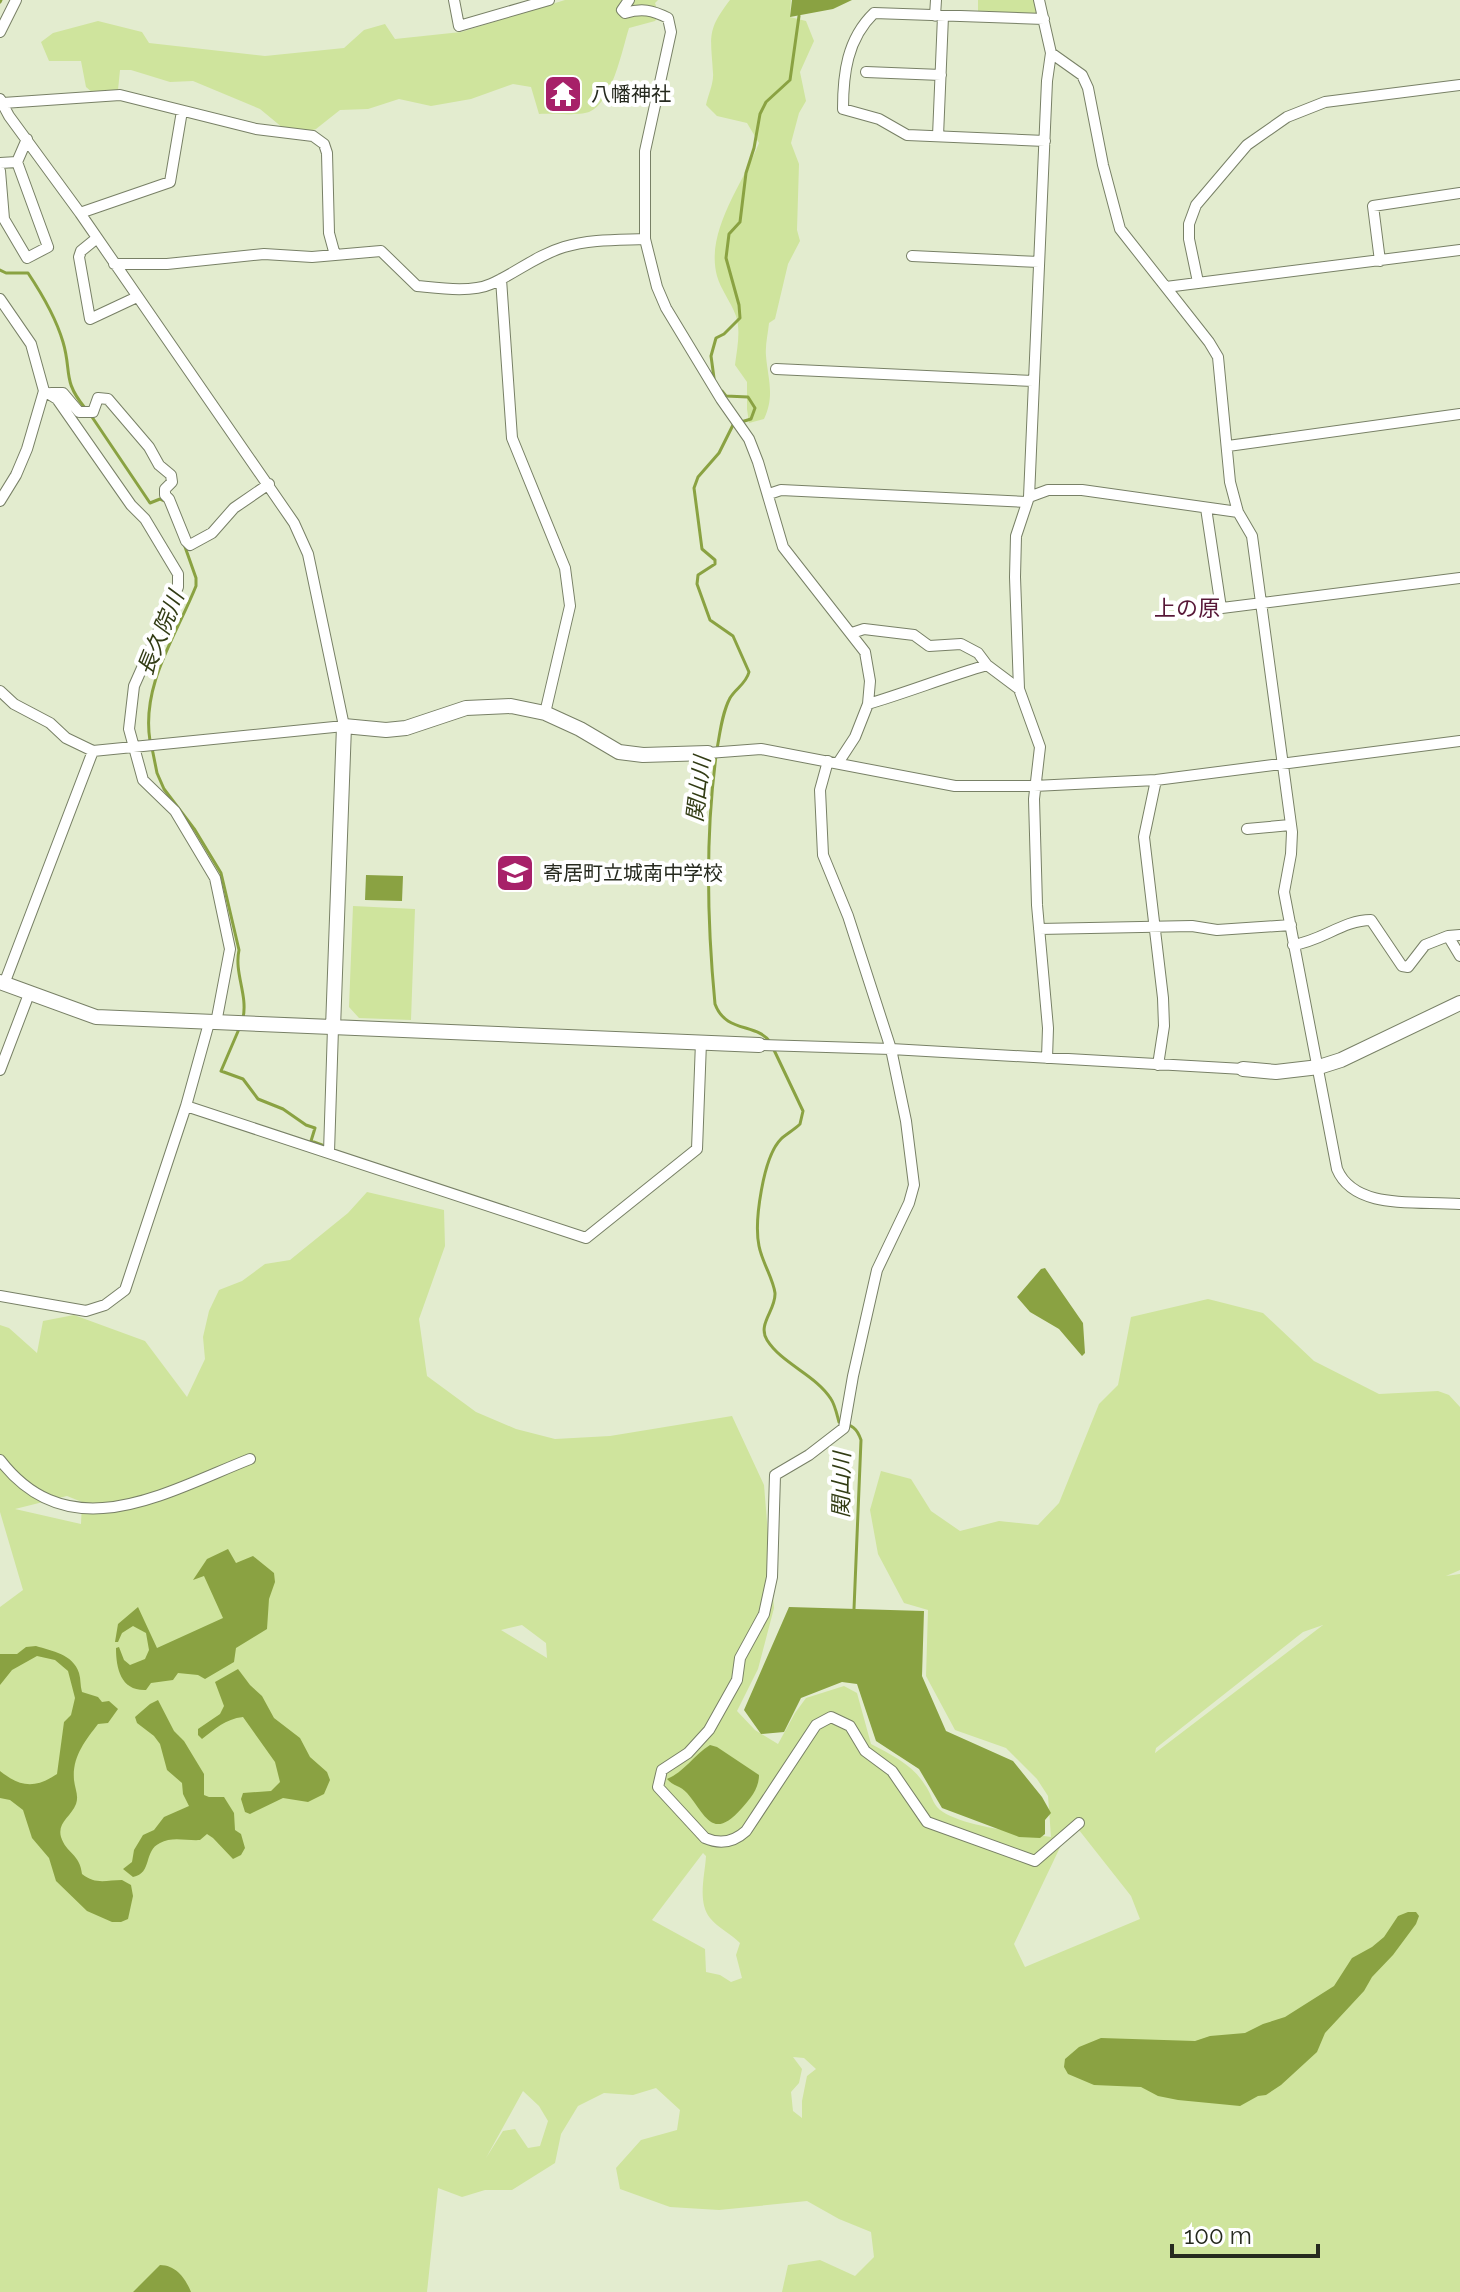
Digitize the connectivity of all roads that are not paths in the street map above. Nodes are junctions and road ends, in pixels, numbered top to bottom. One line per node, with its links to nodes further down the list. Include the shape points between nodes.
1 (16, 0): 9 (street)
2 (454, 0): 3 (street, via 459,26)
3 (549, 0)
4 (629, 0): 25 (street, via 625,13 654,11 668,18 671,32 645,151)
5 (936, 0): 7 (street)
6 (1039, 0): 8 (street)
7 (939, 16): 8 (street); 12 (street); 16 (street, via 874,13 852,43 845,64 843,109 879,119 907,135)
8 (1044, 19): 10 (street)
9 (0, 32)
10 (1051, 53): 18 (street); 34 (street, via 1082,75 1120,229)
11 (866, 72): 12 (street)
12 (941, 75): 16 (street)
13 (1460, 85): 33 (street, via 1325,102 1287,117 1247,145 1196,205 1189,224)
14 (1, 101): 15 (street, via 120,95); 17 (street)
15 (182, 111): 23 (street, via 170,182); 27 (street, via 313,136 324,144)
16 (938, 136): 18 (street)
17 (27, 139): 19 (street); 23 (street)
18 (1045, 141): 30 (street)
19 (17, 162): 20 (street); 21 (street, via 48,247 27,258 4,219)
20 (0, 163)
21 (0, 171)
22 (1460, 193): 29 (street, via 1373,206)
23 (80, 213): 24 (street)
24 (97, 238): 31 (street); 35 (street, via 79,257 90,319)
25 (645, 239): 32 (street, via 564,247); 43 (street, via 666,308 749,439)
26 (1460, 250): 29 (street)
27 (335, 255): 31 (street); 32 (street, via 381,251 417,286 479,288)
28 (912, 256): 30 (street)
29 (1380, 261): 33 (street)
30 (1039, 262): 38 (street)
31 (114, 264): 35 (street)
32 (501, 279): 57 (street, via 512,438 570,592)
33 (1198, 282): 34 (street)
34 (1166, 287): 41 (street, via 1218,357)
35 (137, 297): 42 (street)
36 (0, 299): 39 (street, via 31,344)
37 (776, 369): 38 (street)
38 (1033, 381): 44 (street)
39 (48, 392): 42 (street, via 63,393 79,412 93,412 98,398 108,399 171,475 165,495 190,545); 45 (street, via 16,475); 60 (street, via 145,519 178,574 178,587 134,686 129,729)
40 (1460, 414): 41 (street)
41 (1228, 446): 47 (street)
42 (269, 484): 58 (street, via 308,554)
43 (769, 494): 44 (street, via 781,490); 52 (street, via 783,547)
44 (1028, 500): 46 (street, via 1048,490 1082,490); 54 (street, via 1016,536)
45 (0, 501)
46 (1206, 508): 47 (street); 50 (street)
47 (1238, 512): 49 (street, via 1252,536)
48 (1460, 578): 49 (street)
49 (1262, 604): 50 (street); 64 (street)
50 (1221, 608): 51 (street)
51 (1206, 610)
52 (852, 633): 53 (street, via 878,630 914,635 929,646 961,644); 56 (street, via 865,652)
53 (987, 665): 54 (street); 56 (street)
54 (1019, 689): 66 (street, via 1040,747)
55 (0, 691): 61 (street)
56 (868, 704): 63 (street, via 855,737)
57 (545, 713): 58 (street, via 480,707 406,728); 62 (street, via 619,752)
58 (344, 726): 60 (street); 80 (street)
59 (1460, 741): 64 (street)
60 (133, 747): 61 (street); 79 (street, via 143,780 175,811 215,878 230,949)
61 (93, 751): 76 (street)
62 (708, 753): 63 (street, via 761,749)
63 (833, 762): 66 (street, via 955,786); 83 (street, via 820,790 823,855)
64 (1281, 766): 65 (street); 67 (street)
65 (1156, 780): 66 (street); 70 (street, via 1144,837)
66 (1034, 786): 71 (street)
67 (1290, 825): 68 (street); 69 (street, via 1284,892)
68 (1247, 829)
69 (1291, 925): 70 (street); 74 (street)
70 (1156, 927): 71 (street); 85 (street, via 1164,1026)
71 (1039, 929): 84 (street)
72 (1460, 935): 73 (street)
73 (1448, 936): 74 (street, via 1425,945 1408,967 1402,966 1371,920 1355,920 1312,942); 75 (street)
74 (1293, 945): 86 (street)
75 (1460, 956)
76 (2, 983): 77 (street)
77 (29, 994): 79 (street, via 96,1017); 88 (street)
78 (1460, 1003): 86 (street)
79 (212, 1023): 80 (street); 89 (street)
80 (333, 1028): 81 (street); 90 (street)
81 (701, 1042): 82 (street); 90 (street, via 697,1149 586,1238)
82 (759, 1045): 83 (street)
83 (891, 1049): 84 (street); 95 (street, via 914,1185 877,1270 844,1428 775,1475 772,1577 764,1614 740,1658 737,1680 721,1711 700,1741 662,1770 658,1787 705,1838 731,1841 746,1831 816,1725 831,1717 850,1726 865,1751 892,1771 927,1822 1035,1861)
84 (1047, 1058): 85 (street)
85 (1158, 1065): 87 (street)
86 (1319, 1067): 87 (street); 91 (street, via 1333,1155 1345,1183 1366,1196)
87 (1243, 1069)
88 (0, 1070)
89 (186, 1106): 90 (street); 92 (street, via 125,1290 86,1311)
90 (329, 1152)
91 (1460, 1204)
92 (0, 1296)
93 (250, 1459): 94 (street, via 112,1509 80,1508 32,1493)
94 (0, 1460)
95 (1079, 1823)

